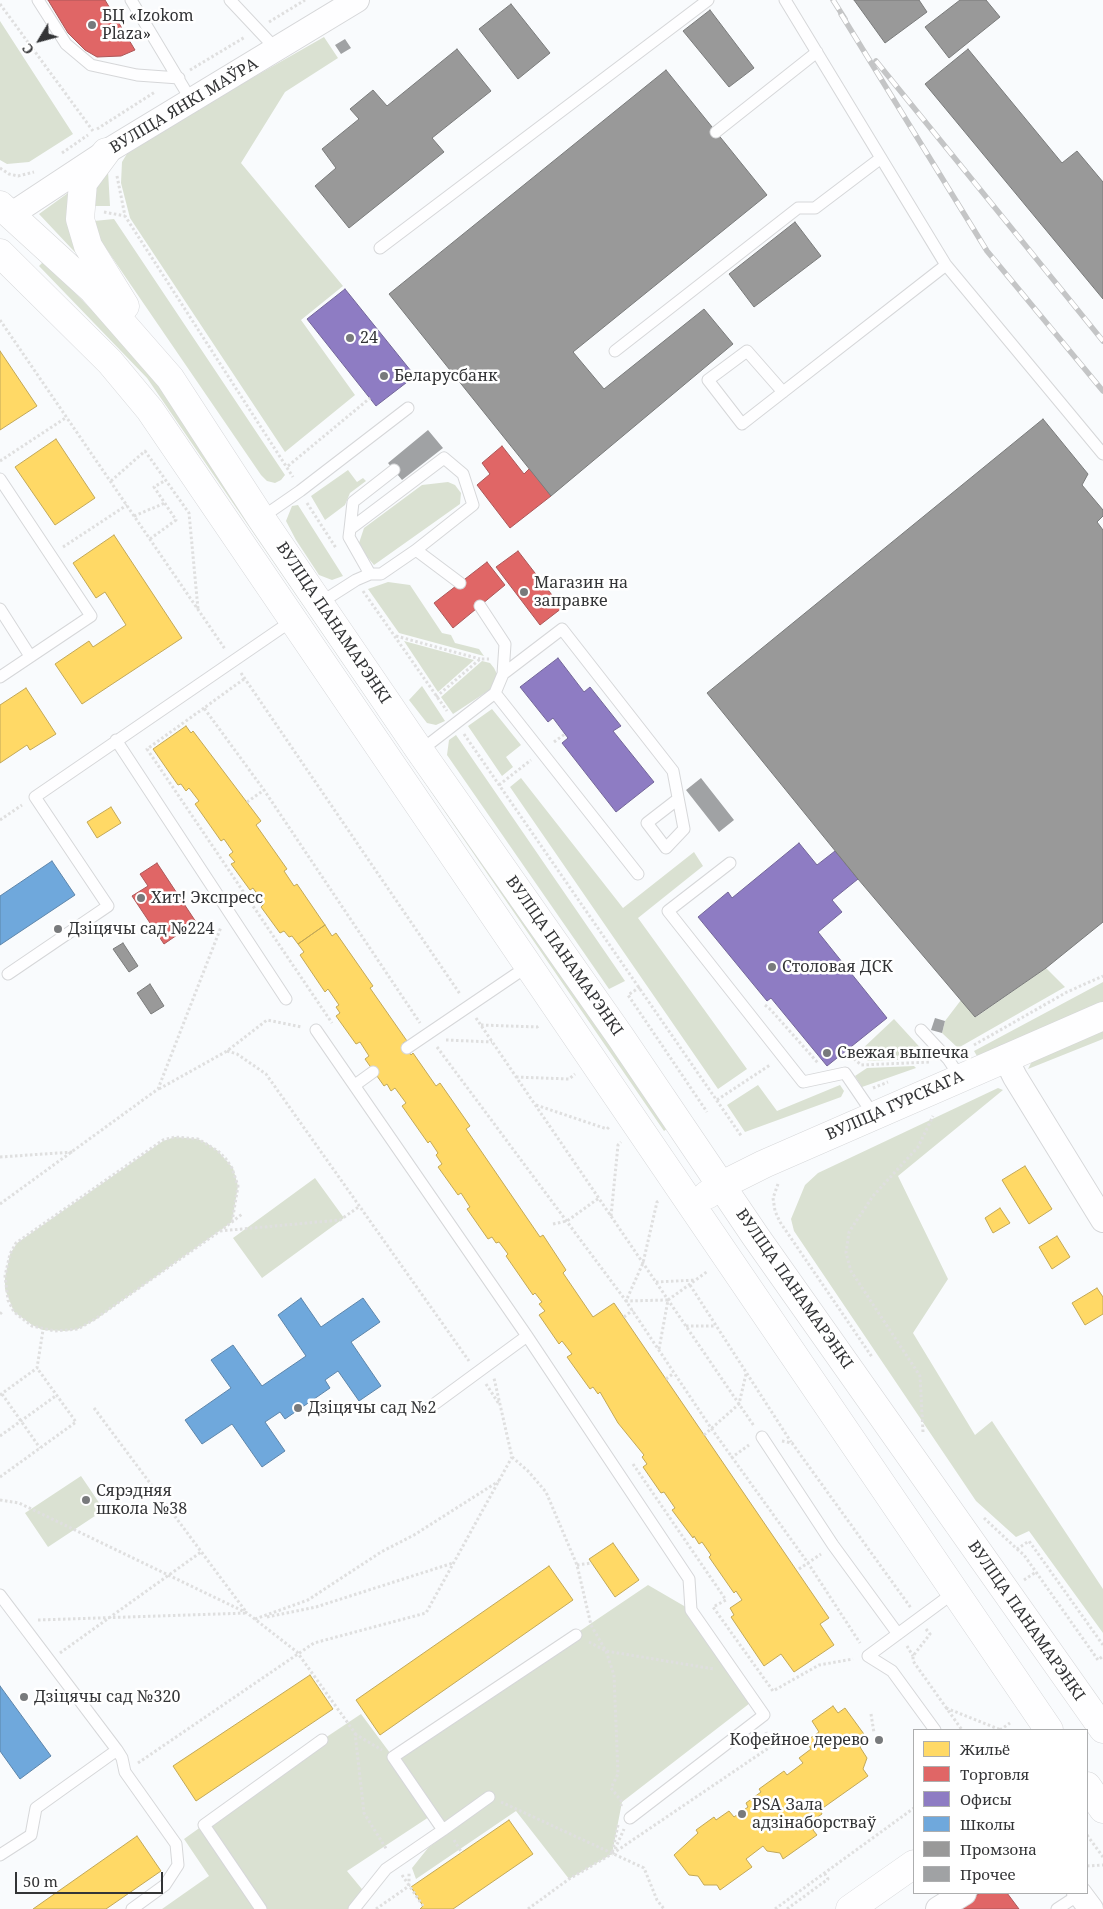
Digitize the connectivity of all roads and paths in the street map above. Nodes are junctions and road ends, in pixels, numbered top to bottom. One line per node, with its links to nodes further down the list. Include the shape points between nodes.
1 (38, 0): 12 (lane, via 66,44 91,65 138,75)
2 (131, 0): 12 (lane)
3 (230, 0): 9 (lane)
4 (305, 0): 9 (path)
5 (708, 0): 23 (lane)
6 (785, 0): 11 (lane)
7 (0, 4): 15 (path)
8 (343, 4): 10 (street, ВУЛІЦА ЯНКІ МАЎРА)
9 (256, 30): 10 (lane); 12 (path)
10 (277, 50): 13 (street, ВУЛІЦА ЯНКІ МАЎРА)
11 (817, 52): 14 (lane); 17 (lane)
12 (178, 78): 13 (lane); 15 (path)
13 (191, 100): 15 (street, ВУЛІЦА ЯНКІ МАЎРА)
14 (716, 132)
15 (105, 150): 16 (path); 20 (street, ВУЛІЦА ЯНКІ МАЎРА); 22 (path); 28 (main road, via 83,183 80,199 82,228 88,246)
16 (56, 157)
17 (881, 158): 25 (lane); 27 (lane, via 815,208 798,208)
18 (42, 167): 19 (path, via 18,176)
19 (0, 169)
20 (6, 210): 28 (main road, ВУЛІЦА ПАНАМАРЭНКІ, via 93,290)
21 (99, 211): 22 (path)
22 (125, 216): 35 (path)
23 (380, 248)
24 (0, 254): 56 (main road, ВУЛІЦА ПАНАМАРЭНКІ, via 131,386)
25 (946, 265): 29 (lane); 33 (lane)
26 (0, 320): 32 (path)
27 (615, 350)
28 (170, 378): 44 (main road, ВУЛІЦА ПАНАМАРЭНКІ)
29 (783, 392): 29 (lane, via 742,424 708,380 747,351)
30 (370, 398): 35 (path)
31 (408, 408): 40 (lane)
32 (67, 417): 34 (path); 39 (path)
33 (1103, 454)
34 (0, 461)
35 (288, 466): 40 (path)
36 (394, 470): 45 (lane, via 353,502)
37 (0, 479): 48 (lane)
38 (166, 480): 39 (path, via 145,451); 41 (path, via 154,488); 55 (path, via 189,513)
39 (111, 481): 42 (path)
40 (300, 491): 44 (lane); 50 (path)
41 (165, 504): 43 (path); 46 (path, via 176,520)
42 (127, 505): 43 (path); 48 (path)
43 (134, 516): 46 (path)
44 (261, 518): 52 (main road, ВУЛІЦА ПАНАМАРЭНКІ)
45 (350, 529): 47 (lane, via 444,458 463,474 472,504); 49 (lane, via 349,537)
46 (150, 538): 55 (path)
47 (416, 550): 49 (lane, via 381,574); 51 (lane)
48 (50, 556): 58 (lane, via 91,616)
49 (370, 574): 50 (lane)
50 (356, 580): 52 (lane); 57 (path)
51 (460, 583)
52 (320, 603): 70 (main road, ВУЛІЦА ПАНАМАРЭНКІ)
53 (480, 606): 60 (lane, via 505,644)
54 (0, 609): 58 (lane)
55 (198, 610): 61 (path)
56 (294, 620): 61 (lane); 79 (main road, ВУЛІЦА ПАНАМАРЭНКІ)
57 (395, 636): 59 (path); 66 (path)
58 (30, 656): 63 (lane)
59 (480, 659): 60 (path); 66 (path)
60 (504, 659): 62 (lane)
61 (232, 660): 64 (path); 69 (lane)
62 (504, 674): 65 (lane); 73 (lane, via 562,629 673,771)
63 (0, 677)
64 (244, 679): 67 (path); 85 (path)
65 (495, 694): 68 (lane); 77 (lane)
66 (436, 697): 68 (path)
67 (204, 708): 71 (path); 89 (path, via 147,749)
68 (456, 722): 70 (lane); 82 (path)
69 (116, 740): 72 (lane); 78 (lane)
70 (420, 751): 120 (main road, ВУЛІЦА ПАНАМАРЭНКІ)
71 (264, 790): 74 (path); 92 (path)
72 (35, 797): 75 (path); 80 (lane, via 108,906)
73 (678, 799)
74 (248, 802)
75 (0, 820)
76 (730, 863): 97 (lane, via 668,911)
77 (638, 874)
78 (227, 911): 83 (lane); 108 (path)
79 (530, 965): 85 (lane); 125 (main road, ВУЛІЦА ПАНАМАРЭНКІ)
80 (8, 974)
81 (1103, 976): 102 (path, via 1067,992)
82 (640, 987): 109 (path); 111 (path, via 628,995)
83 (286, 999)
84 (760, 999): 103 (path)
85 (469, 1007): 88 (path); 92 (lane)
86 (1103, 1016): 99 (main road, ВУЛІЦА ГУРСКАГА)
87 (543, 1023): 88 (path, via 537,1027)
88 (481, 1025): 93 (path)
89 (335, 1026)
90 (316, 1030): 95 (path, via 267,1020); 107 (lane)
91 (921, 1030): 102 (lane)
92 (430, 1037): 93 (path); 94 (lane); 129 (path)
93 (492, 1042): 106 (path)
94 (407, 1048)
95 (227, 1051): 108 (path); 124 (path, via 266,1074)
96 (847, 1051): 98 (path)
97 (783, 1056): 109 (path); 113 (lane, via 803,1082 845,1073)
98 (851, 1056): 100 (path); 101 (path, via 861,1065)
99 (1005, 1057): 102 (main road, ВУЛІЦА ГУРСКАГА); 128 (street)
100 (839, 1061)
101 (932, 1062)
102 (954, 1068): 113 (main road, ВУЛІЦА ГУРСКАГА)
103 (823, 1069)
104 (374, 1072): 107 (lane)
105 (577, 1072): 106 (path, via 568,1079)
106 (516, 1077): 110 (path)
107 (355, 1085): 145 (lane)
108 (158, 1089): 117 (path)
109 (717, 1100): 115 (path)
110 (535, 1105): 114 (path, via 607,1129); 122 (path)
111 (707, 1112)
112 (934, 1113): 161 (path, via 918,1147 873,1196 849,1232 846,1253 851,1270 920,1376 923,1433)
113 (873, 1114): 120 (main road, ВУЛІЦА ГУРСКАГА)
114 (613, 1125)
115 (742, 1137)
116 (624, 1140): 127 (path, via 618,1144)
117 (73, 1152): 118 (path); 123 (path)
118 (0, 1157)
119 (783, 1181): 147 (path, via 774,1192 778,1216)
120 (722, 1185): 125 (main road, ВУЛІЦА ГУРСКАГА); 212 (main road, ВУЛІЦА ПАНАМАРЭНКІ)
121 (664, 1197): 133 (path, via 657,1202)
122 (599, 1198): 127 (path); 129 (path)
123 (0, 1204)
124 (360, 1206): 132 (path, via 340,1220); 150 (path)
125 (692, 1206): 183 (main road, ВУЛІЦА ПАНАМАРЭНКІ)
126 (242, 1214): 130 (path)
127 (611, 1216): 133 (path)
128 (1103, 1220)
129 (567, 1221): 131 (path); 138 (path)
130 (232, 1222): 132 (path); 144 (path, via 238,1186 226,1159 218,1150 198,1139 174,1137 163,1140 16,1243 6,1271 8,1300 22,1319)
131 (553, 1224)
132 (220, 1231): 144 (path, via 85,1326 66,1331)
133 (643, 1263): 136 (path); 138 (path)
134 (712, 1268): 135 (path)
135 (696, 1280): 136 (path); 137 (path)
136 (656, 1282): 139 (path)
137 (690, 1285): 139 (path); 143 (path)
138 (626, 1300): 139 (path); 140 (path)
139 (668, 1300): 142 (path); 146 (path)
140 (633, 1310): 141 (path); 146 (path)
141 (624, 1317)
142 (686, 1326): 143 (path); 156 (path)
143 (716, 1326): 152 (path)
144 (43, 1330): 149 (path)
145 (527, 1336): 148 (lane); 199 (lane, via 689,1579 692,1610)
146 (658, 1350): 151 (path)
147 (875, 1361)
148 (491, 1362): 150 (lane); 157 (path)
149 (37, 1368): 154 (path); 155 (path)
150 (477, 1372): 157 (path); 159 (lane)
151 (674, 1373): 153 (path); 162 (path)
152 (746, 1373): 156 (path); 166 (path)
153 (666, 1379)
154 (1, 1394): 160 (path)
155 (57, 1395): 160 (path); 167 (path, via 76,1422)
156 (739, 1404): 162 (path); 165 (path)
157 (500, 1405): 168 (path)
158 (94, 1408): 176 (path)
159 (429, 1408)
160 (21, 1421): 164 (path); 167 (path)
161 (918, 1425)
162 (711, 1428): 163 (path); 169 (path)
163 (704, 1435)
164 (0, 1436)
165 (762, 1437): 166 (path); 169 (path); 190 (lane)
166 (792, 1443): 187 (path)
167 (40, 1448): 171 (path)
168 (512, 1458): 172 (path); 180 (path, via 546,1492)
169 (731, 1458): 179 (path)
170 (631, 1460): 200 (path, via 726,1600 714,1607)
171 (0, 1475)
172 (499, 1481): 177 (path); 188 (path, via 308,1600)
173 (0, 1500): 182 (path, via 19,1503)
174 (978, 1511): 175 (path)
175 (1018, 1549): 193 (path, via 1029,1541); 197 (path, via 1098,1660)
176 (201, 1552): 182 (path); 185 (path)
177 (454, 1563): 188 (path, via 316,1607); 195 (path, via 426,1613 314,1643)
178 (592, 1563): 180 (path)
179 (808, 1563): 181 (path); 192 (path)
180 (577, 1565): 194 (path, via 591,1625)
181 (799, 1569)
182 (169, 1575): 185 (path); 186 (path)
183 (956, 1591): 187 (lane); 211 (main road, ВУЛІЦА ПАНАМАРЭНКІ)
184 (0, 1595): 189 (lane)
185 (247, 1613): 186 (path); 188 (path)
186 (109, 1618): 189 (path); 198 (path)
187 (918, 1618): 190 (lane); 203 (path, via 930,1634 913,1660)
188 (257, 1619): 195 (path)
189 (20, 1621): 198 (lane)
190 (898, 1634): 196 (lane)
191 (576, 1635): 194 (path); 218 (lane)
192 (856, 1636)
193 (1103, 1645)
194 (606, 1651): 199 (path); 224 (path, via 614,1675 618,1774 611,1788 622,1802)
195 (298, 1652): 214 (path); 219 (path)
196 (868, 1656): 201 (path, via 819,1665); 207 (lane, via 892,1671)
197 (1103, 1656)
198 (50, 1661): 217 (lane)
199 (735, 1673): 200 (path); 224 (lane, via 764,1716)
200 (762, 1675): 201 (path)
201 (773, 1690): 202 (path)
202 (768, 1695)
203 (946, 1708): 208 (path); 209 (path)
204 (871, 1714): 213 (path)
205 (764, 1723): 227 (path, via 770,1747)
206 (1010, 1723): 210 (path)
207 (934, 1729)
208 (961, 1729)
209 (998, 1729)
210 (1002, 1729)
211 (1048, 1729)
212 (1103, 1730): 216 (main road)
213 (874, 1733)
214 (355, 1734): 218 (path); 230 (path, via 364,1813)
215 (322, 1740): 239 (lane, via 204,1825)
216 (1088, 1742)
217 (117, 1750): 219 (lane); 228 (lane, via 36,1808 31,1835)
218 (393, 1757): 225 (lane)
219 (125, 1772): 238 (lane, via 176,1844 178,1865 165,1885)
220 (1088, 1787): 223 (main road)
221 (489, 1797): 225 (lane); 227 (path)
222 (913, 1809): 234 (path)
223 (1103, 1809)
224 (623, 1816): 227 (path); 227 (path)
225 (443, 1830): 230 (lane)
226 (1088, 1836): 229 (path)
227 (612, 1854): 241 (path); 242 (path, via 644,1868)
228 (0, 1855)
229 (1103, 1857)
230 (396, 1863): 237 (path); 240 (lane, via 386,1869)
231 (913, 1865): 245 (main road)
232 (1103, 1865): 233 (path)
233 (1088, 1866)
234 (825, 1874): 243 (path); 244 (path, via 828,1879)
235 (962, 1894): 246 (street)
236 (1083, 1898): 247 (lane)
237 (424, 1906)
238 (132, 1909)
239 (261, 1909)
240 (354, 1909)
241 (528, 1909)
242 (664, 1909)
243 (775, 1909)
244 (787, 1909)
245 (850, 1909)
246 (938, 1909)
247 (1057, 1909)

